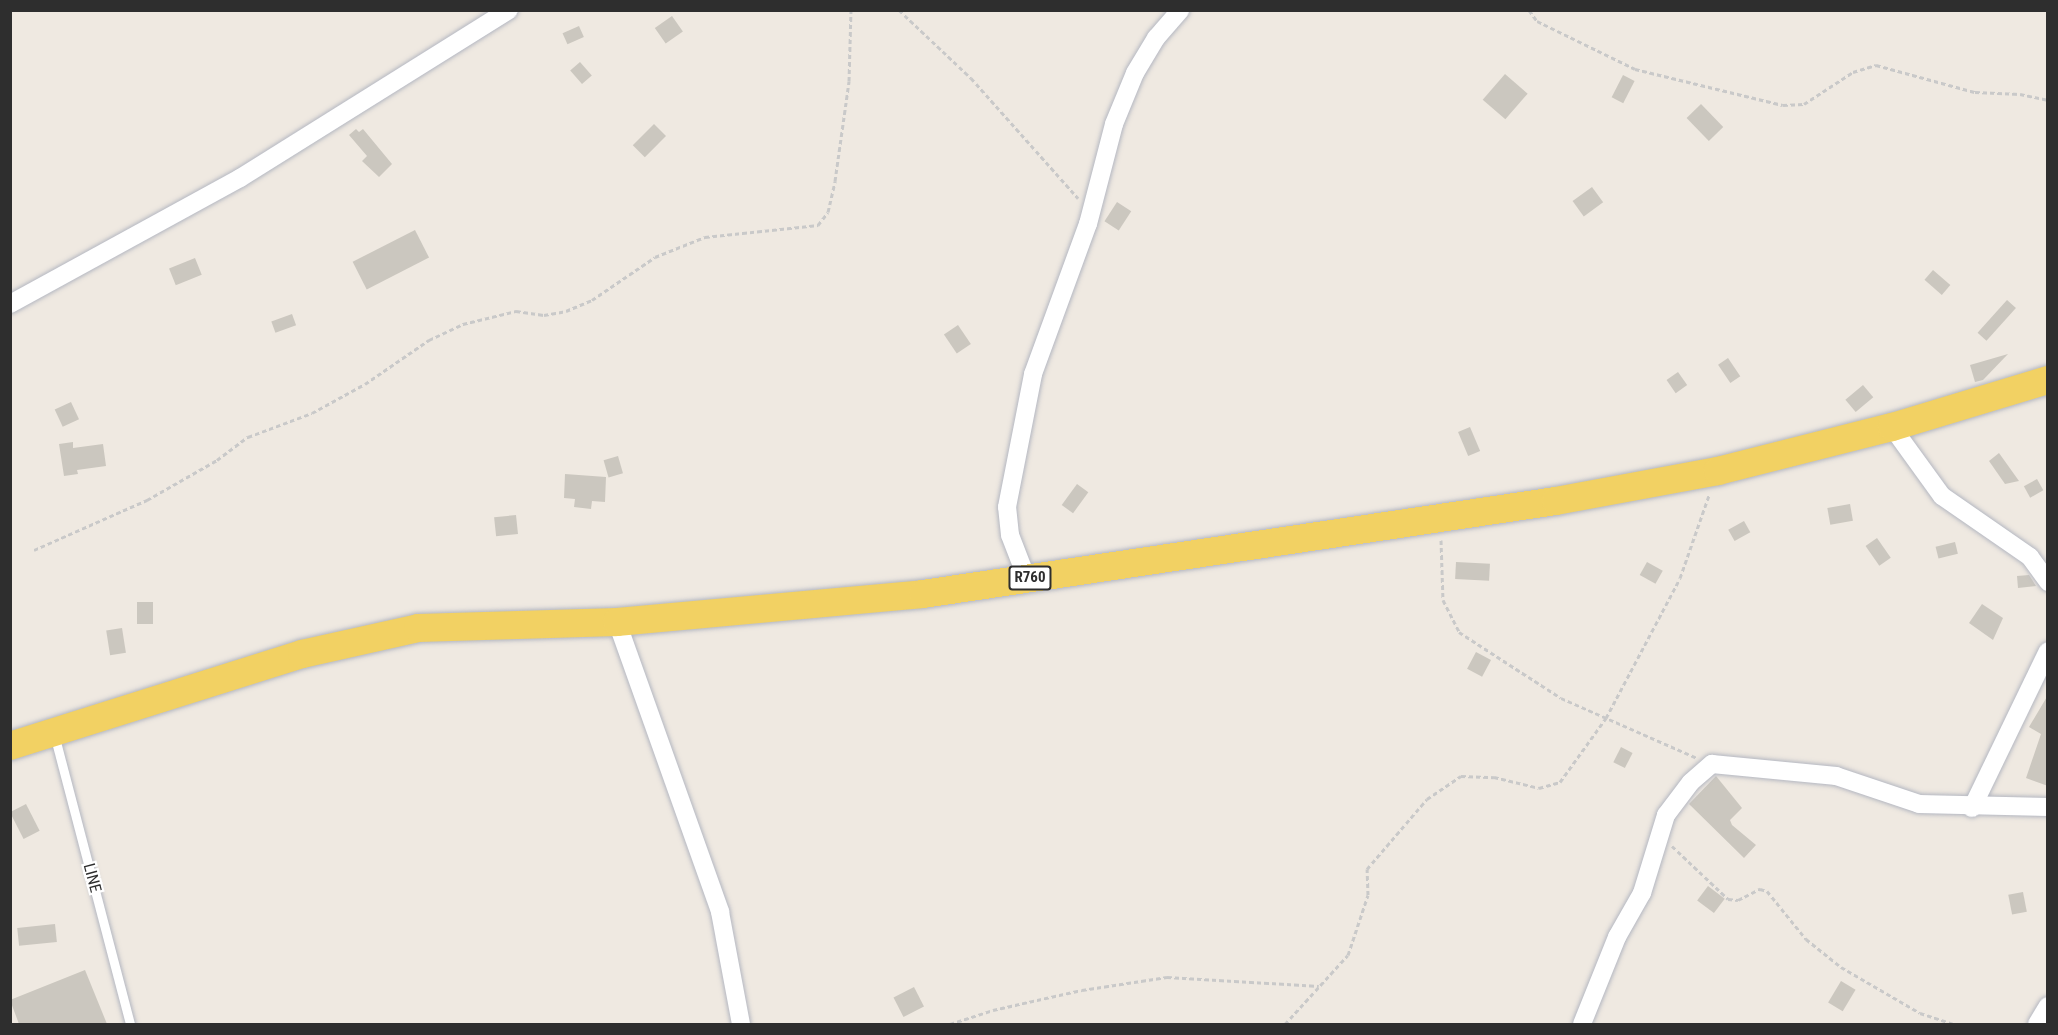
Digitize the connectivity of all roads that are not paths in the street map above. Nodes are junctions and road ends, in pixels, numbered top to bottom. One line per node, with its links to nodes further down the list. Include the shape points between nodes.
1 (509, 10): 3 (street, via 240,178)
2 (1180, 10): 6 (street, via 1156,38 1135,73 1114,124 1090,214 1034,374 1009,492 1007,523)
3 (10, 304)
4 (2048, 380): 5 (main road, R760)
5 (1892, 427): 6 (main road, R760, via 1718,471 1442,518); 7 (street, via 1942,496 2030,557)
6 (1027, 579): 8 (main road, R760, via 789,608)
7 (2048, 582)
8 (617, 622): 10 (main road, R760, via 418,628 302,654); 16 (street, via 720,912)
9 (2048, 651): 12 (street)
10 (54, 732): 11 (main road, R760); 15 (lane, LINE)
11 (10, 746)
12 (1972, 807): 13 (street); 17 (street, via 1919,804 1836,776 1712,764 1678,797 1658,832 1642,893 1617,937)
13 (2048, 807)
14 (2048, 1006): 18 (street)
15 (130, 1024)
16 (741, 1024)
17 (1582, 1024)
18 (2037, 1024)

